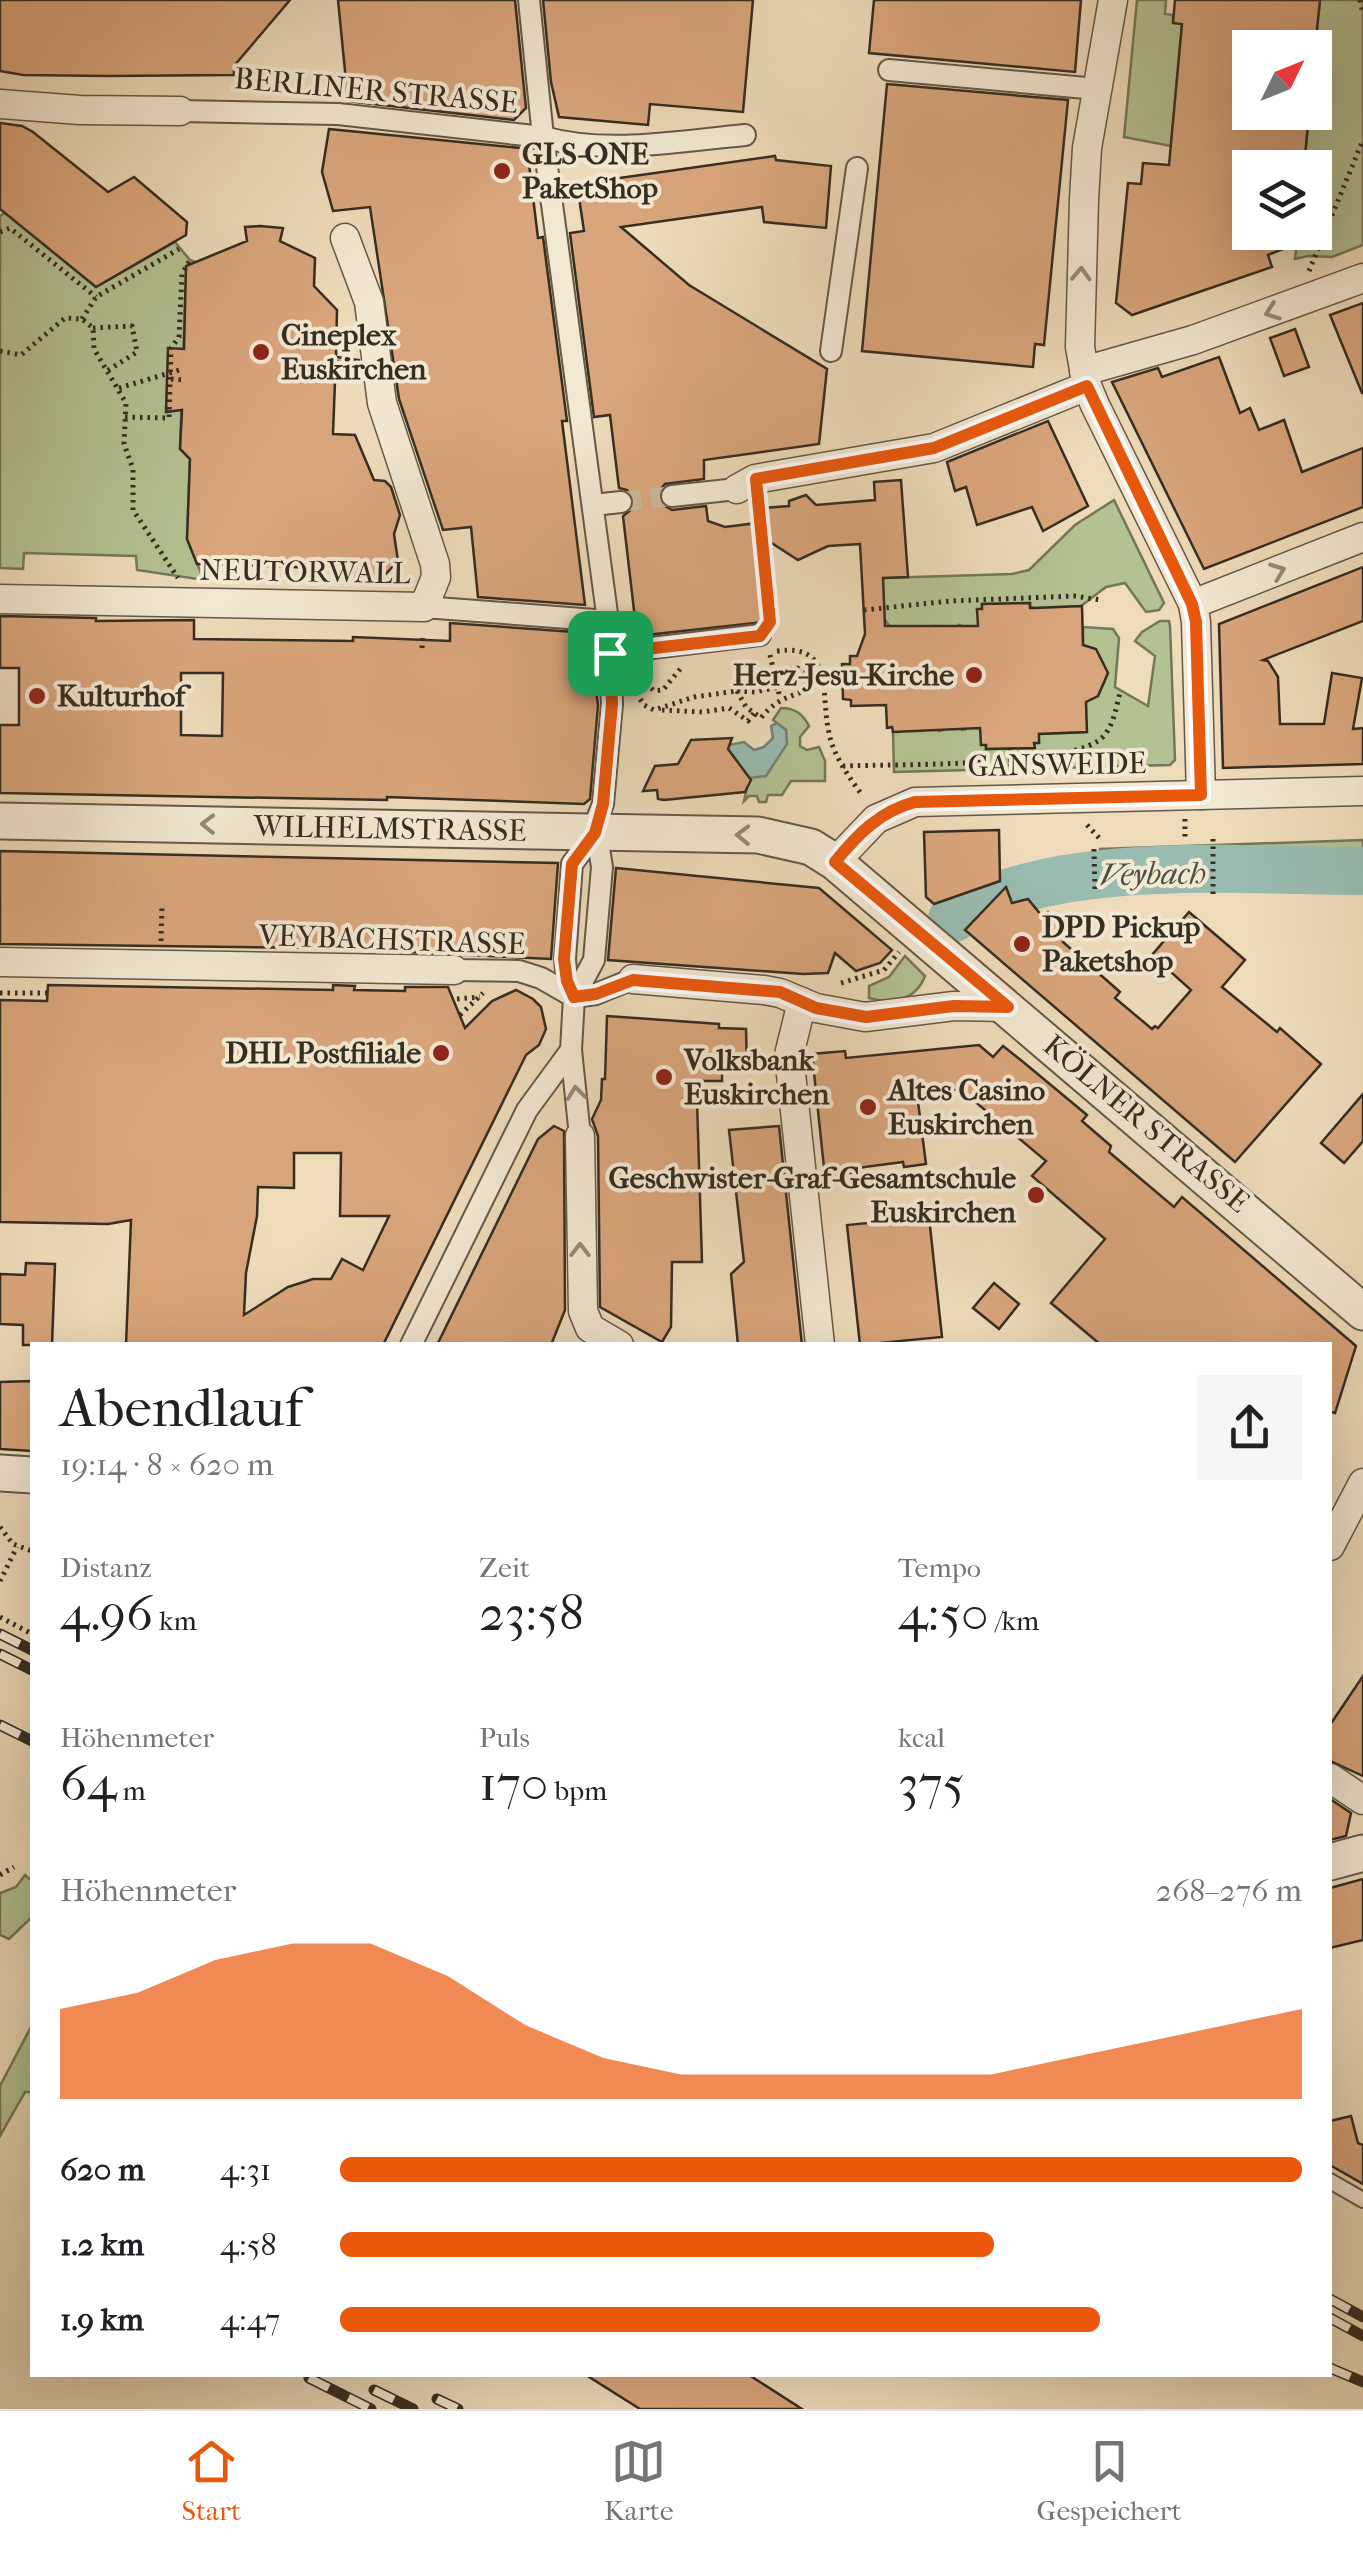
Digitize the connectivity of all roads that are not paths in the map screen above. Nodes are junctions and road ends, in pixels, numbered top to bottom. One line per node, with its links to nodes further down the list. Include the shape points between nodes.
1 (530, 0): 8 (street)
2 (1113, 0): 4 (street)
3 (888, 70): 4 (street)
4 (1097, 89): 13 (street, one-way to 4, via 1079,327 1087,148)
5 (0, 104): 6 (street, BERLINER STRASSE)
6 (180, 110): 8 (street, BERLINER STRASSE, via 338,114)
7 (745, 134): 8 (street, BERLINER STRASSE, via 653,144 566,144)
8 (543, 137): 17 (street)
9 (857, 168): 12 (street)
10 (344, 238): 21 (street, via 368,302 382,403 435,564)
11 (1363, 278): 13 (street, one-way to 13)
12 (831, 350)
13 (1086, 379): 14 (street, via 934,448); 20 (street)
14 (746, 484): 15 (street)
15 (672, 496)
16 (621, 502): 17 (street)
17 (593, 505): 22 (street)
18 (1363, 537): 20 (street, one-way to 18)
19 (0, 599): 21 (street, NEUTORWALL)
20 (1192, 604): 26 (street)
21 (424, 607): 22 (street, NEUTORWALL)
22 (608, 622): 24 (street)
23 (760, 636): 24 (street)
24 (610, 653): 28 (street, via 609,755)
25 (1363, 791): 26 (street, GANSWEIDE)
26 (1201, 795): 29 (street, GANSWEIDE, via 915,802 876,819)
27 (0, 821): 28 (street, WILHELMSTRASSE, one-way to 27)
28 (595, 833): 29 (street, WILHELMSTRASSE, one-way to 28, via 811,847 758,835); 33 (street, via 602,867 594,960); 33 (street, via 572,864 564,959)
29 (835, 862): 35 (street, KÖLNER STRASSE)
30 (0, 962): 31 (street, VEYBACHSTRASSE)
31 (454, 970): 33 (street, VEYBACHSTRASSE, via 532,974)
32 (633, 980): 33 (street); 34 (street, via 764,990)
33 (574, 997): 36 (street)
34 (802, 1002): 35 (street, via 866,1017); 41 (street, via 789,1055)
35 (1008, 1007): 38 (street, KÖLNER STRASSE)
36 (571, 1050): 37 (street, one-way to 36); 39 (street, via 527,1110)
37 (580, 1136): 40 (street, one-way to 37, via 590,1328 583,1311)
38 (1363, 1312)
39 (412, 1342)
40 (615, 1342)
41 (820, 1342)
42 (0, 1472): 43 (street)
43 (30, 1476)
44 (1363, 1483): 45 (street)
45 (1332, 1542)
46 (1332, 1779): 47 (street)
47 (1363, 1800)
48 (1363, 1853): 49 (street)
49 (1332, 1861)
50 (1332, 2182): 51 (lane)
51 (1363, 2200)

